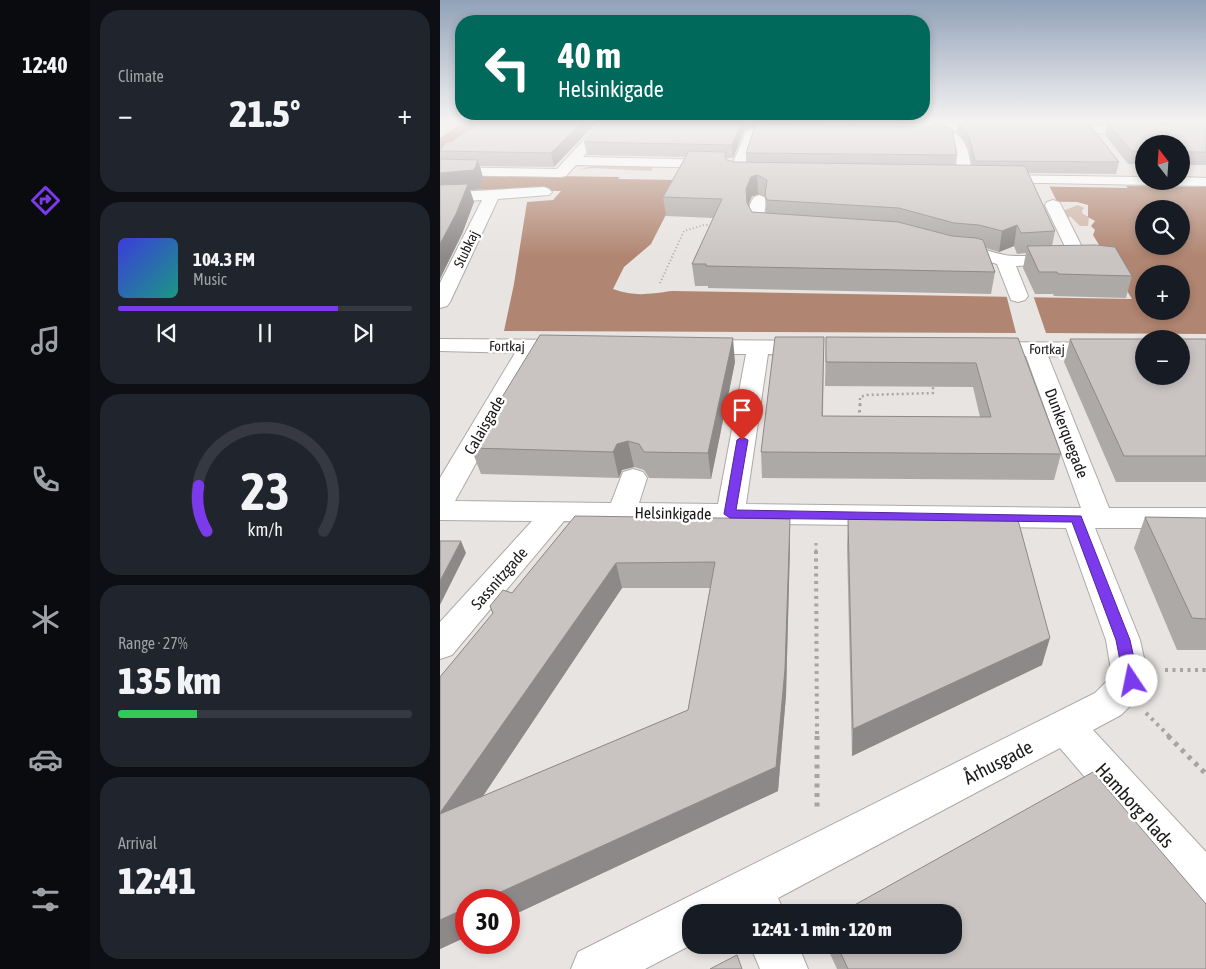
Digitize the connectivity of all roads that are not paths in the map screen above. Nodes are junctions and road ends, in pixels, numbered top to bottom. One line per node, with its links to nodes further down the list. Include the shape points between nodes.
1 (567, 166): 5 (street, via 561,173)
2 (738, 166): 6 (street, via 735,174)
3 (960, 166): 8 (street, via 961,178)
4 (1121, 168): 7 (street)
5 (440, 171)
6 (777, 175)
7 (1135, 178)
8 (1135, 181)
9 (1190, 182): 10 (street)
10 (1206, 182)
11 (544, 192): 12 (street)
12 (492, 195): 13 (street); 20 (street, Stubkaj)
13 (440, 198)
14 (758, 200): 16 (street, via 756,214 759,226)
15 (1053, 205): 18 (street, via 1079,254 1077,258)
16 (800, 227)
17 (941, 248): 18 (street, via 976,252)
18 (1006, 261): 19 (street)
19 (1018, 296)
20 (440, 302)
21 (440, 345): 22 (street, Fortkaj)
22 (528, 347): 23 (street, Fortkaj); 31 (street, Calaisgade)
23 (588, 347)
24 (678, 347): 25 (street)
25 (758, 348): 26 (street); 35 (street)
26 (827, 348)
27 (965, 348): 28 (street, Fortkaj)
28 (1034, 349): 29 (street, Fortkaj); 36 (street, Dunkerquegade)
29 (1135, 350)
30 (633, 478): 34 (street)
31 (440, 502)
32 (440, 510): 33 (street, Helsinkigade)
33 (557, 511): 34 (street, Helsinkigade); 38 (street, Sassnitzgade)
34 (622, 512): 35 (street, Helsinkigade)
35 (730, 514): 36 (street, Helsinkigade)
36 (1088, 518): 37 (street, Helsinkigade); 39 (street, Århusgade, via 1132,681 1108,704)
37 (1206, 518)
38 (440, 645)
39 (1064, 727): 40 (street, Hamborg Plads); 41 (street, Århusgade, via 817,855)
40 (1206, 884)
41 (756, 901): 42 (street, Århusgade)
42 (742, 904)
43 (682, 925): 45 (street)
44 (778, 954): 46 (street)
45 (595, 969)
46 (784, 969)

